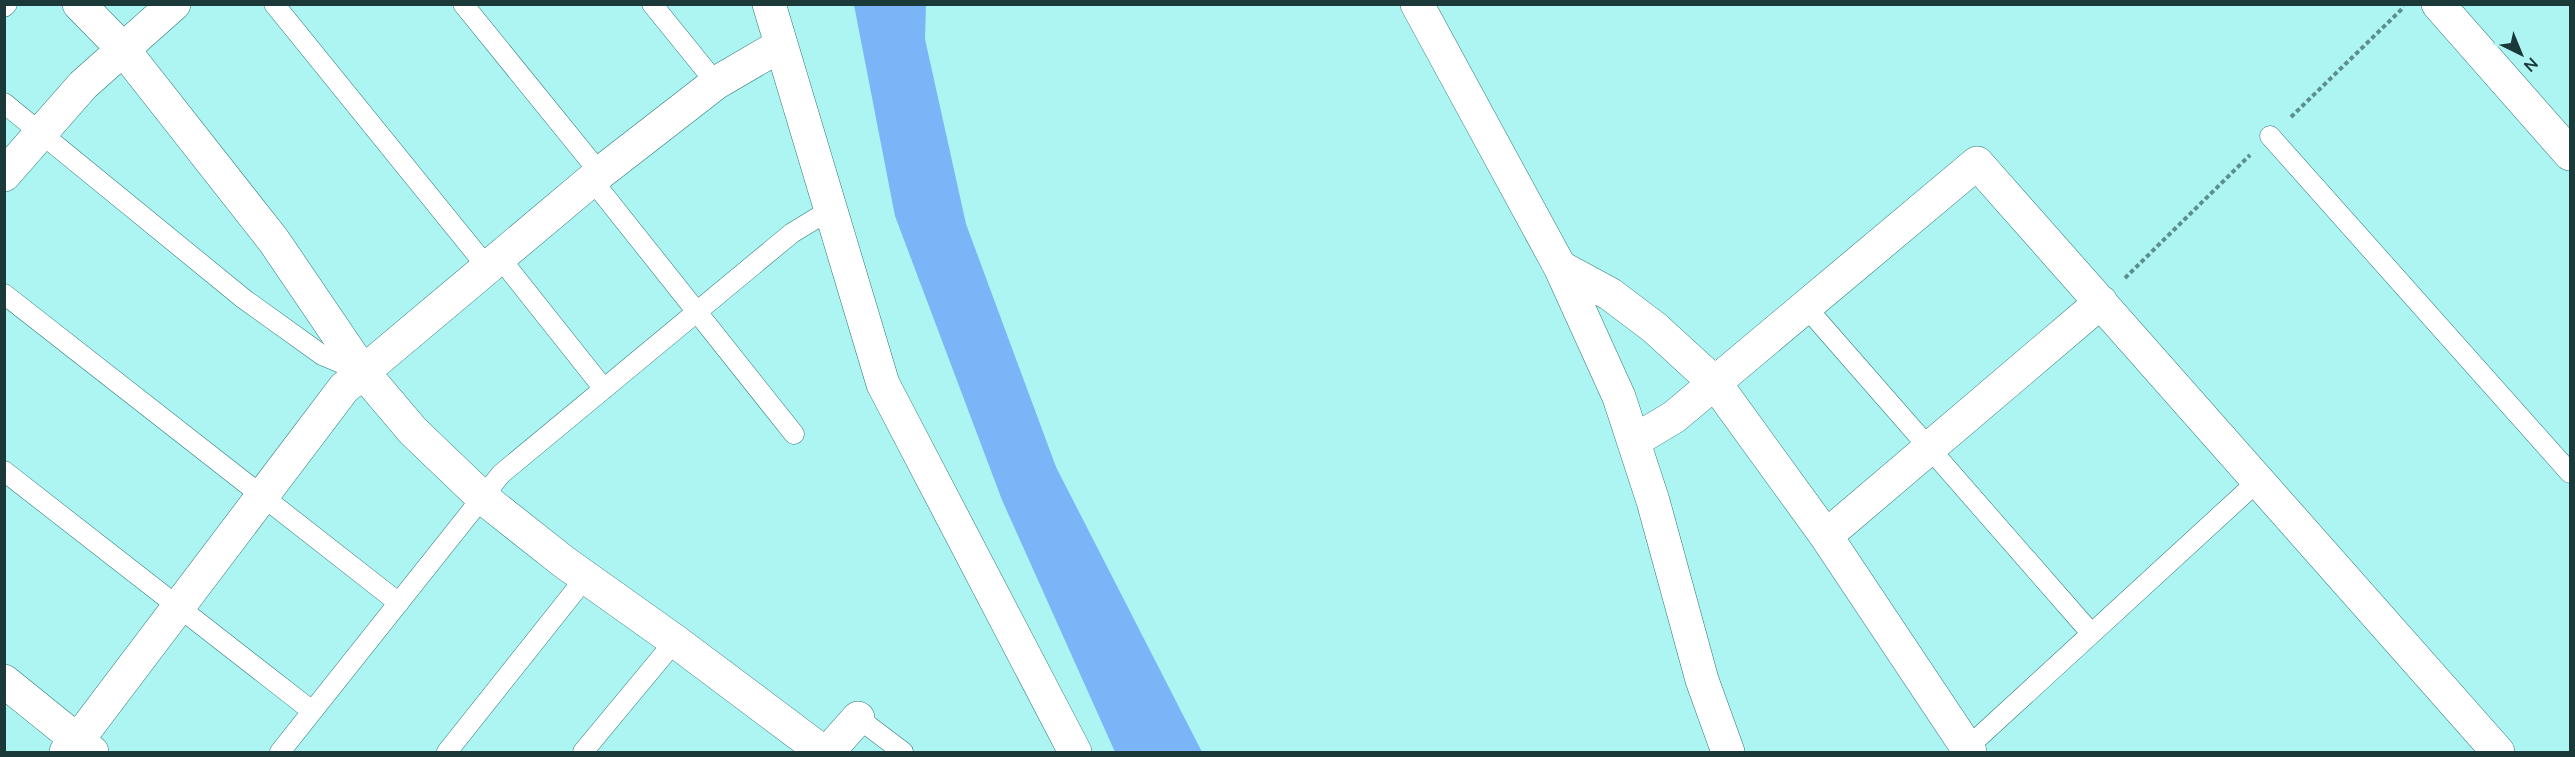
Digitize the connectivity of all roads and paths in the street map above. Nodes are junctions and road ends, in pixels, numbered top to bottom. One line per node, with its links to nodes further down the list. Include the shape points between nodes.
1 (79, 4): 10 (street)
2 (174, 4): 10 (street)
3 (274, 4): 19 (lane)
4 (463, 4): 17 (lane)
5 (652, 4): 11 (lane)
6 (769, 4): 9 (street)
7 (1417, 4): 20 (street)
8 (2438, 4): 15 (street)
9 (781, 45): 11 (street); 18 (street)
10 (123, 49): 13 (street); 25 (street, via 274,241)
11 (716, 83): 17 (street)
12 (4, 103): 13 (lane)
13 (39, 133): 16 (street); 25 (lane, via 244,299 322,355)
14 (2270, 136): 32 (lane)
15 (2571, 154)
16 (4, 175)
17 (596, 176): 19 (street); 24 (lane)
18 (830, 210): 24 (lane, via 792,233); 53 (street, via 883,384)
19 (494, 263): 25 (street); 27 (lane)
20 (1560, 267): 26 (street, via 1619,301); 29 (street, via 1619,398)
21 (4, 294): 34 (lane)
22 (2101, 302): 23 (street, via 1977,163); 30 (street); 33 (street)
23 (1805, 306): 26 (street); 30 (lane)
24 (697, 311): 27 (lane); 28 (lane)
25 (363, 372): 34 (street, via 344,388); 35 (street, via 413,431)
26 (1715, 383): 29 (street, via 1674,417); 36 (street)
27 (604, 389): 35 (lane, via 501,474)
28 (794, 434)
29 (1634, 441): 54 (street, via 1702,680)
30 (1930, 448): 36 (street); 40 (lane)
31 (4, 471): 39 (lane)
32 (2571, 473)
33 (2259, 480): 40 (lane); 55 (street)
34 (262, 497): 38 (lane); 39 (street)
35 (483, 498): 37 (street); 38 (lane)
36 (1826, 536): 46 (street)
37 (586, 578): 41 (street); 48 (lane)
38 (399, 603): 43 (lane)
39 (178, 607): 43 (lane); 45 (street)
40 (2091, 633): 46 (lane)
41 (675, 641): 49 (lane); 50 (street)
42 (4, 681): 45 (street)
43 (312, 711): 47 (lane)
44 (858, 718): 51 (street); 52 (lane)
45 (78, 749)
46 (1968, 750)
47 (280, 753)
48 (447, 753)
49 (583, 753)
50 (823, 753)
51 (828, 753)
52 (903, 753)
53 (1075, 753)
54 (1728, 753)
55 (2498, 753)

